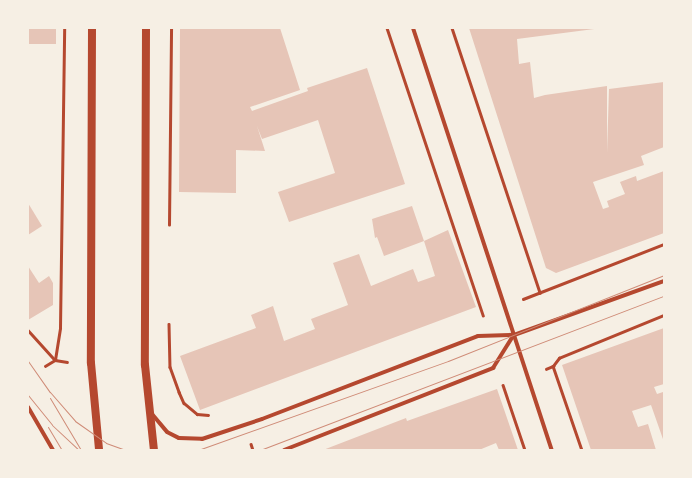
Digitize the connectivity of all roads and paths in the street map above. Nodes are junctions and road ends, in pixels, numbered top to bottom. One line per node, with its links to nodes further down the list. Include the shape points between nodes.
1 (64, 28): 18 (path, via 60,328)
2 (92, 28): 28 (main road, via 91,363)
3 (146, 28): 25 (main road, via 145,365)
4 (171, 28): 8 (path)
5 (387, 28): 13 (path)
6 (413, 28): 17 (street)
7 (452, 28): 11 (path)
8 (169, 231)
9 (664, 244): 11 (path)
10 (664, 281): 17 (street)
11 (540, 293): 12 (path)
12 (525, 299)
13 (483, 315)
14 (664, 315): 21 (path, via 559,358)
15 (169, 316): 26 (path, via 170,367 184,403 197,414)
16 (28, 330): 18 (path)
17 (514, 335): 25 (street, via 478,336 262,419 202,439 179,438 167,432); 30 (street, via 493,368); 32 (street)
18 (55, 360): 19 (path); 20 (path)
19 (67, 362)
20 (45, 366)
21 (553, 366): 22 (path); 33 (path)
22 (546, 369)
23 (503, 385): 31 (path)
24 (28, 407): 27 (street)
25 (150, 410): 29 (main road)
26 (215, 413)
27 (53, 450)
28 (99, 450)
29 (154, 450)
30 (284, 450)
31 (525, 450)
32 (552, 450)
33 (582, 450)

